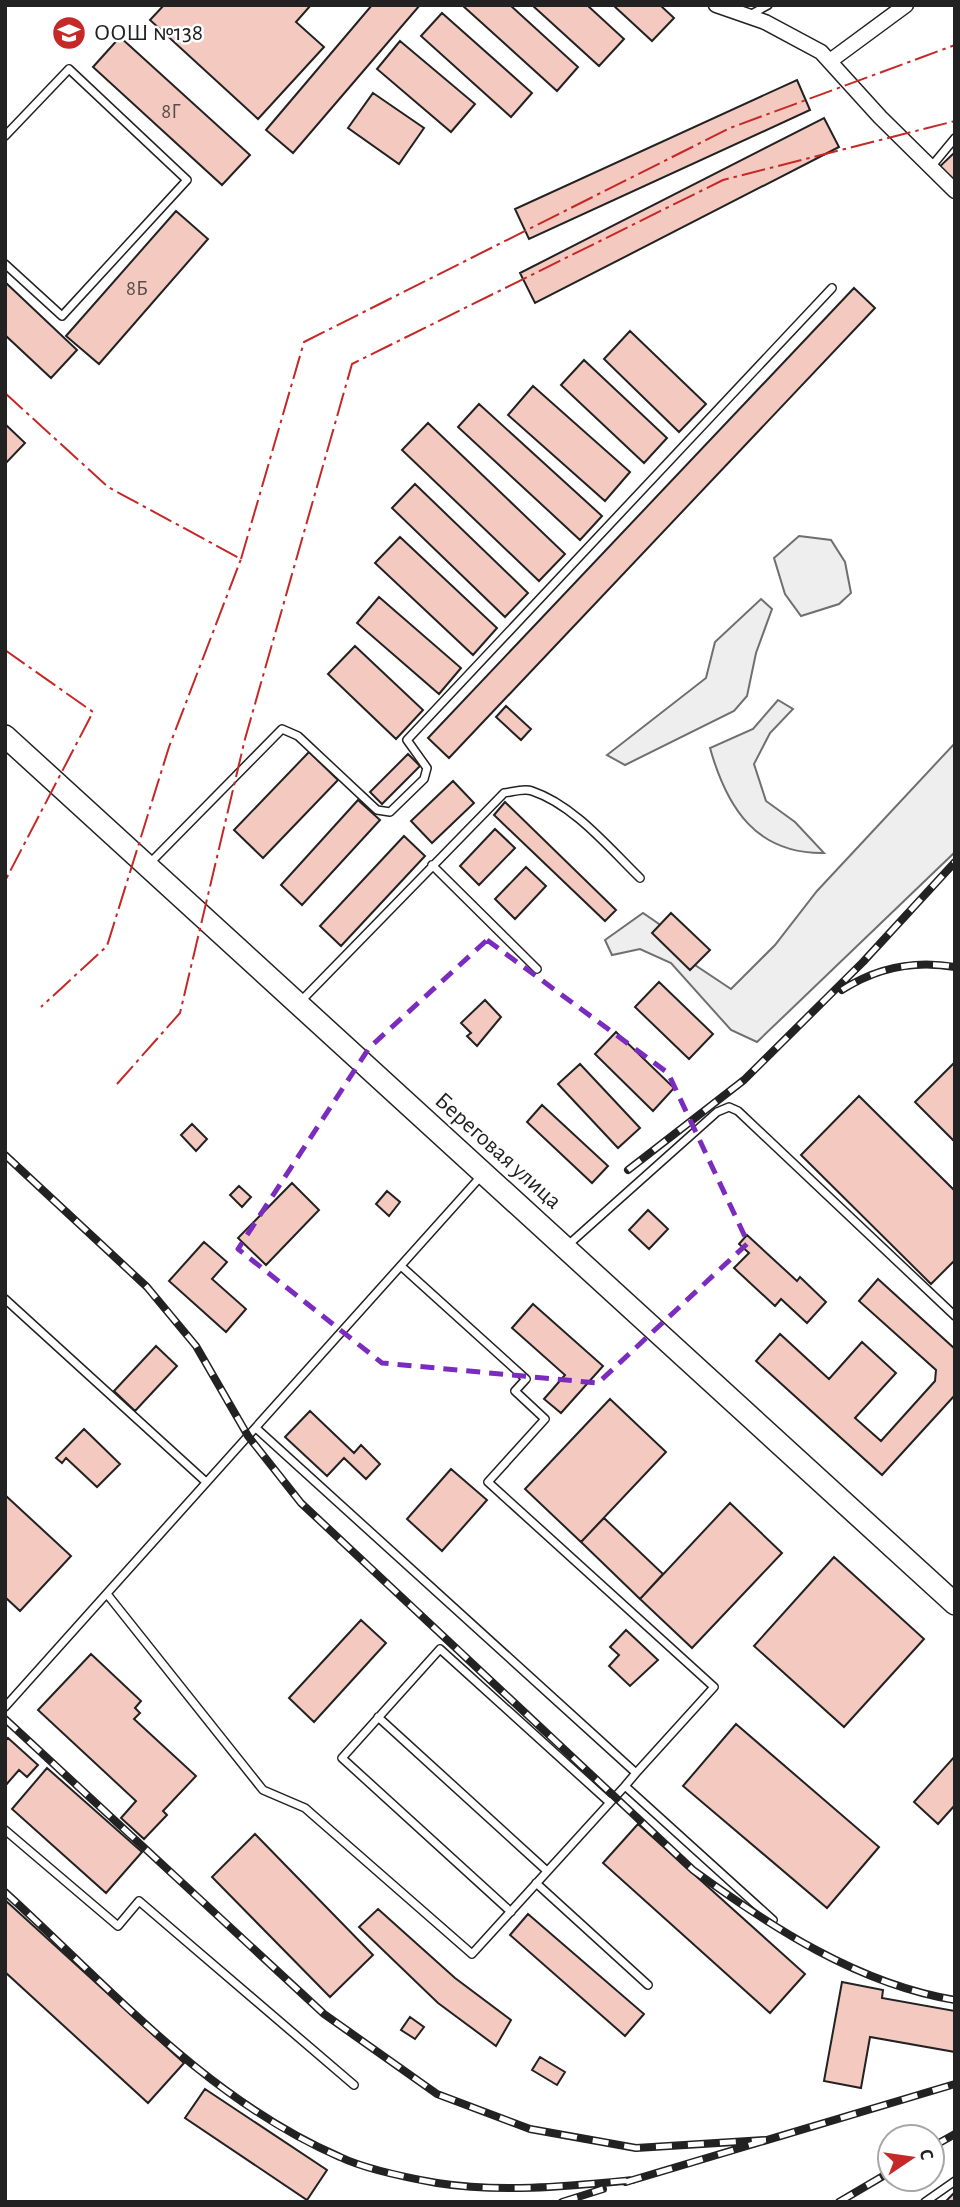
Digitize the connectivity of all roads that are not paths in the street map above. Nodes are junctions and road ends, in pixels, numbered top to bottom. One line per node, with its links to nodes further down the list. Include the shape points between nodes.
1 (716, 5): 4 (street)
2 (768, 5): 4 (lane)
3 (906, 5): 5 (street)
4 (747, 17): 5 (street, via 765,22)
5 (830, 61): 8 (street)
6 (5, 136): 10 (lane, via 69,69 187,180 62,316)
7 (955, 138): 8 (lane)
8 (930, 167): 9 (street)
9 (955, 191)
10 (5, 264)
11 (832, 288): 14 (lane, via 407,740 427,768 424,779 390,812 377,810 298,736 282,729)
12 (5, 736): 14 (street, Береговая улица)
13 (432, 865): 15 (lane, via 504,793 529,790 576,818); 16 (lane); 17 (lane)
14 (147, 866): 17 (street, Береговая улица)
15 (640, 878)
16 (537, 969)
17 (298, 1004): 18 (street, Береговая улица)
18 (484, 1174): 19 (street, Береговая улица); 20 (lane)
19 (565, 1248): 22 (lane, via 717,1112 729,1107); 26 (street, Береговая улица)
20 (401, 1266): 23 (lane); 29 (lane, via 526,1379 515,1391 545,1419 488,1482 714,1687)
21 (5, 1299): 24 (lane)
22 (955, 1315)
23 (256, 1428): 24 (lane); 29 (lane)
24 (206, 1482): 25 (lane)
25 (107, 1594): 27 (lane); 35 (lane, via 263,1790 305,1808 472,1954)
26 (955, 1604)
27 (5, 1707)
28 (378, 1717): 31 (lane, via 440,1649); 33 (lane); 35 (lane, via 342,1758)
29 (636, 1773): 30 (lane)
30 (625, 1786): 31 (lane); 36 (lane)
31 (609, 1802): 33 (lane)
32 (5, 1830): 38 (lane, via 117,1926 139,1901)
33 (547, 1871): 34 (lane)
34 (536, 1884): 35 (lane); 37 (lane)
35 (510, 1912)
36 (773, 1920)
37 (648, 1985)
38 (355, 2085)
39 (955, 2181): 40 (lane)
40 (925, 2202)

